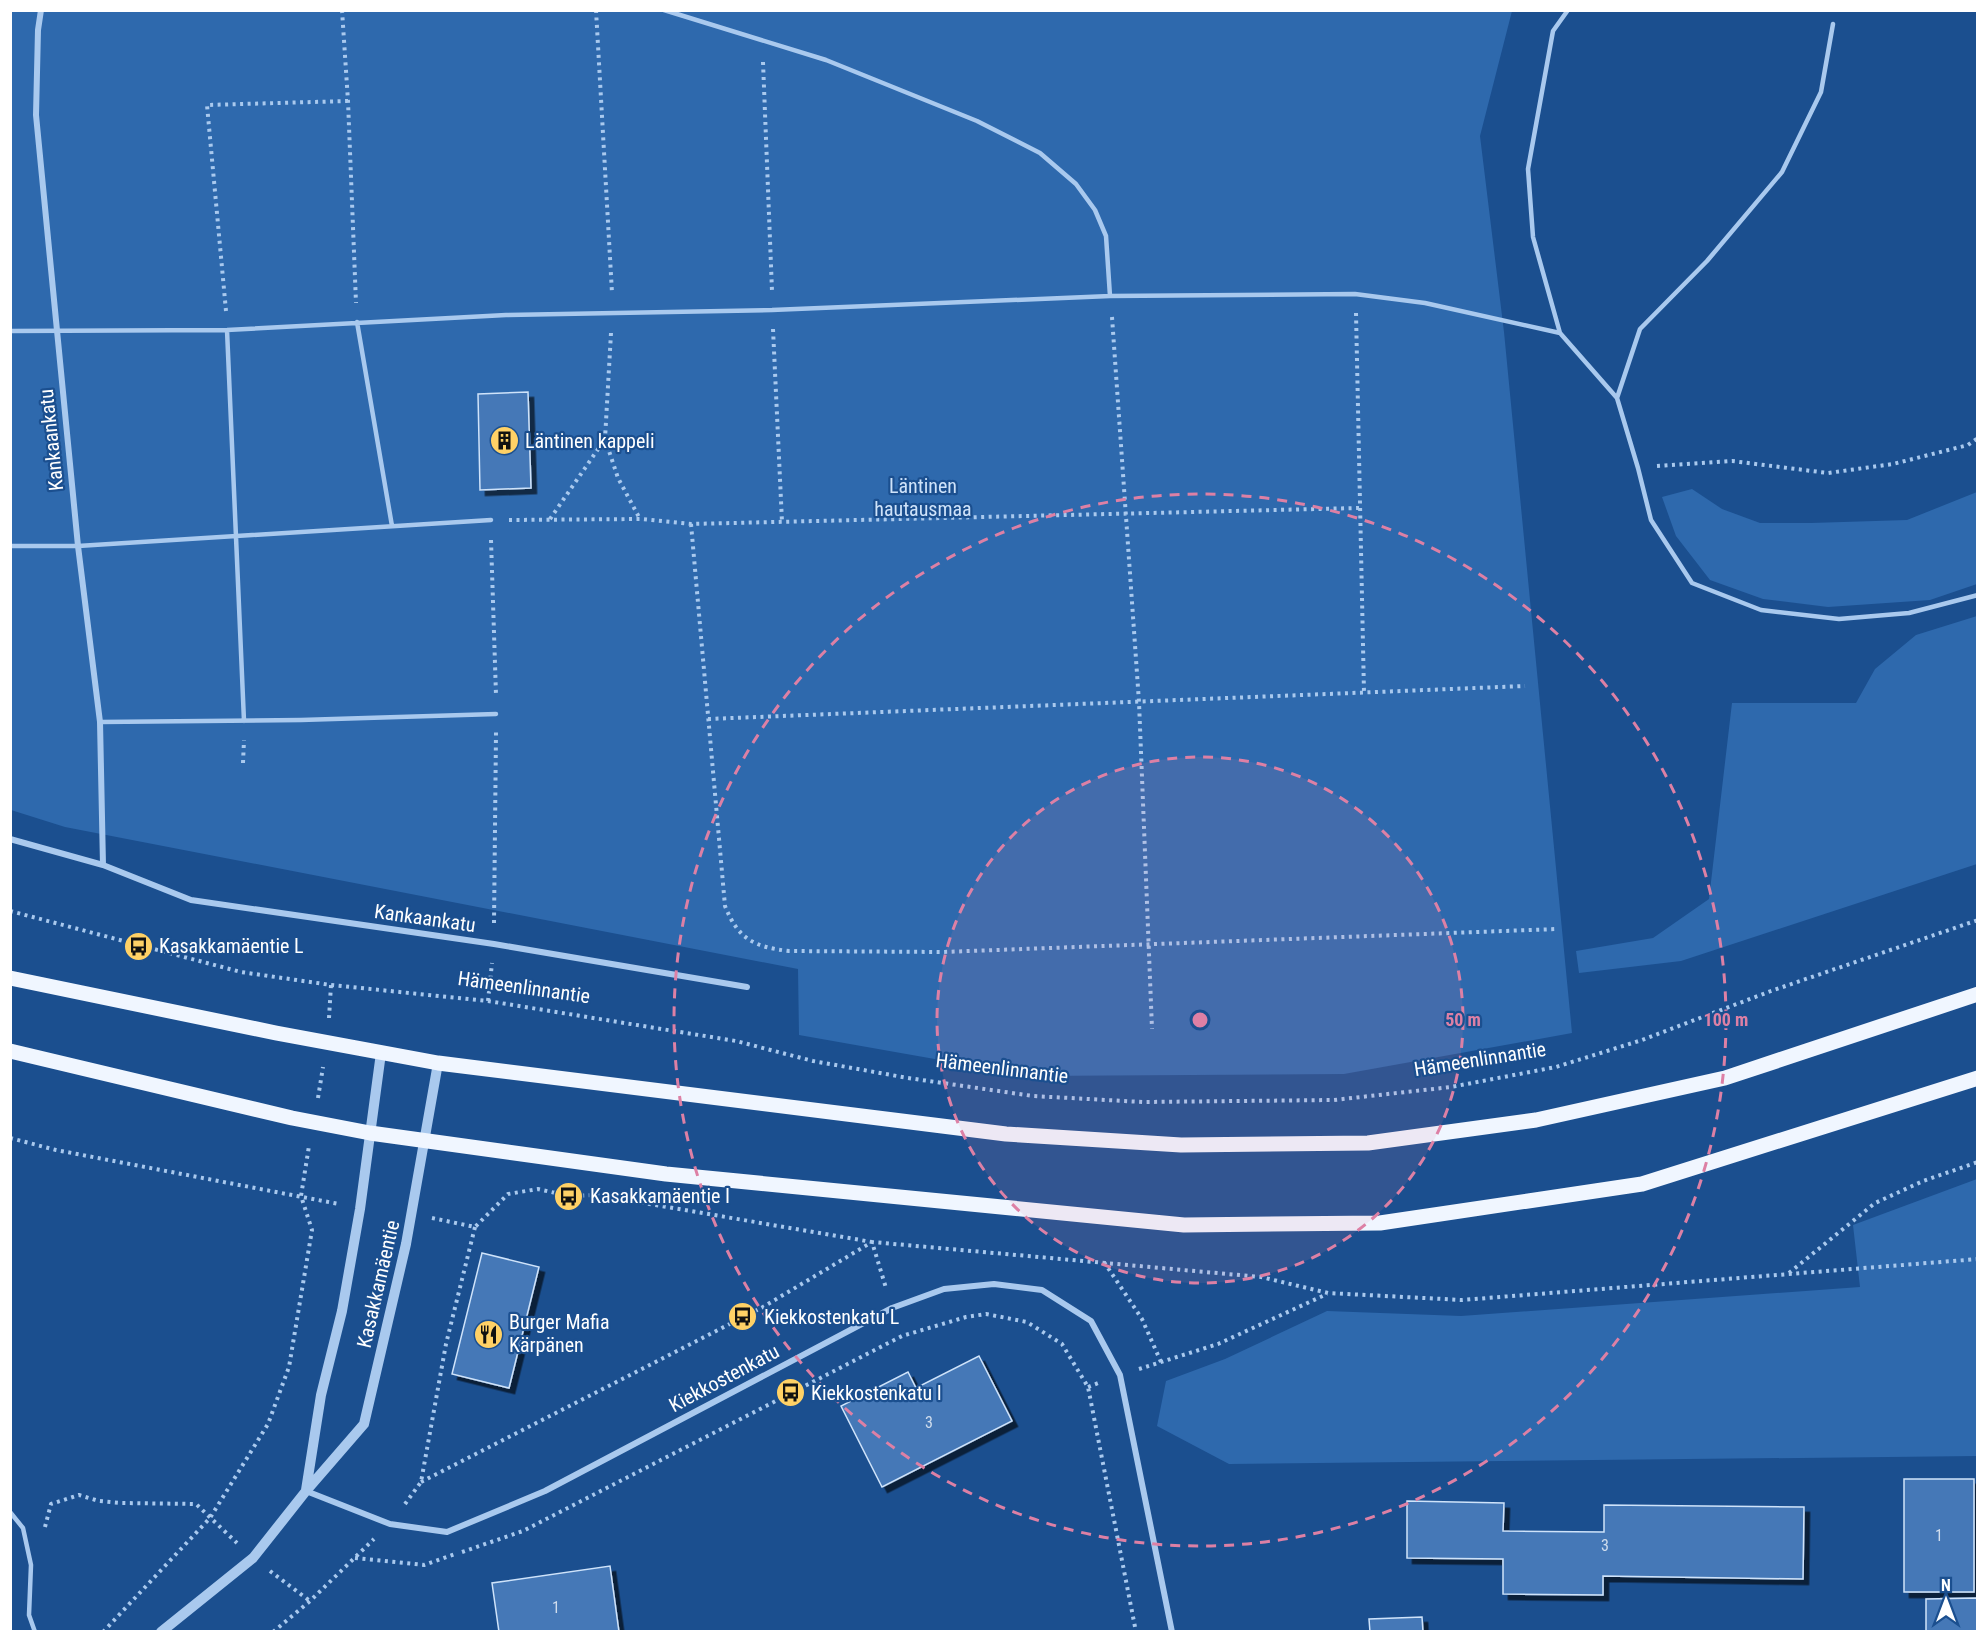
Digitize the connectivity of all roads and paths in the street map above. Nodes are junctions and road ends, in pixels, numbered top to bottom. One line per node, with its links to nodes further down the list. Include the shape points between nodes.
1 (41, 10): 14 (street, Kankaankatu, via 36,115)
2 (342, 10): 8 (path)
3 (596, 10): 12 (path)
4 (664, 10): 7 (lane)
5 (1568, 10): 17 (lane, via 1552,31 1528,169 1533,237)
6 (1833, 24): 18 (lane, via 1821,92 1782,172 1707,261 1640,329)
7 (762, 40): 10 (lane, via 826,60 977,120 1040,153 1076,184 1095,210 1106,236); 11 (path)
8 (348, 100): 13 (path); 15 (path, via 207,105)
9 (1355, 294): 10 (lane); 17 (lane, via 1425,303); 22 (path)
10 (1110, 296): 11 (lane); 23 (path)
11 (772, 310): 12 (lane); 27 (path)
12 (613, 312): 13 (lane); 20 (path)
13 (357, 322): 15 (lane); 29 (lane)
14 (56, 330): 15 (lane); 16 (lane); 33 (street, Kankaankatu)
15 (228, 330): 30 (lane)
16 (10, 331)
17 (1560, 333): 18 (lane)
18 (1617, 398): 21 (lane)
19 (1977, 438): 21 (path, via 1968,445 1893,464 1828,474 1732,461)
20 (605, 439): 24 (path, via 618,478); 26 (path)
21 (1638, 468): 34 (lane, via 1651,520 1692,583 1761,609 1839,620 1909,613)
22 (1359, 508): 23 (path); 36 (path)
23 (1127, 514): 27 (path); 37 (path)
24 (641, 519): 26 (path); 28 (path)
25 (491, 520): 26 (path); 29 (lane); 38 (path)
26 (550, 520)
27 (782, 522): 28 (path)
28 (691, 524): 39 (path)
29 (392, 526): 30 (lane)
30 (236, 536): 33 (lane); 40 (lane)
31 (10, 539): 32 (lane)
32 (11, 546): 33 (lane)
33 (78, 546): 41 (street, Kankaankatu)
34 (1977, 595)
35 (1525, 686): 36 (path)
36 (1364, 693): 37 (path)
37 (1139, 702): 39 (path); 48 (path)
38 (496, 714): 40 (lane); 47 (path)
39 (708, 719): 48 (path, via 725,906 734,926 749,941 773,950 808,952)
40 (244, 721): 41 (lane)
41 (100, 722): 43 (street, Kankaankatu)
42 (10, 839): 43 (street, Kankaankatu)
43 (103, 865): 47 (street, Kankaankatu, via 191,900)
44 (10, 911): 50 (path, Hämeenlinnantie, via 242,972)
45 (1977, 920): 53 (path, Hämeenlinnantie, via 1770,991 1642,1041 1556,1067 1450,1087 1334,1100 1143,1102 1034,1096 908,1078 813,1061 736,1041)
46 (1557, 929): 48 (path)
47 (494, 944): 51 (street, Kankaankatu); 53 (path)
48 (1149, 945): 54 (path)
49 (10, 978): 55 (main road)
50 (332, 985): 53 (path, Hämeenlinnantie); 55 (path)
51 (747, 987)
52 (1977, 994): 58 (main road, via 1725,1078 1536,1120 1368,1143 1181,1145 1006,1134)
53 (488, 1001)
54 (1152, 1029)
55 (327, 1042): 57 (main road); 60 (path)
56 (10, 1051): 60 (main road)
57 (381, 1053): 58 (main road); 61 (street, Kasakkamäentie)
58 (438, 1063): 63 (street, Kasakkamäentie)
59 (1977, 1078): 63 (main road, via 1642,1184 1380,1223 1184,1225 666,1174)
60 (314, 1122): 61 (main road); 65 (path)
61 (370, 1132): 63 (main road); 66 (street, Kasakkamäentie)
62 (10, 1138): 65 (path)
63 (423, 1140): 67 (street, Kasakkamäentie)
64 (1977, 1162): 72 (path, via 1875,1203)
65 (301, 1196): 66 (path); 80 (path, via 312,1230 289,1366 268,1424)
66 (360, 1209): 78 (street, Kasakkamäentie, via 342,1311 321,1395)
67 (412, 1214): 68 (path); 78 (street, Kasakkamäentie, via 364,1424)
68 (475, 1227): 69 (path, via 508,1194 538,1189 569,1196 597,1195); 77 (path, via 446,1344)
69 (872, 1242): 71 (path); 77 (path, via 763,1307)
70 (1977, 1258): 72 (path)
71 (1104, 1262): 73 (path, via 1261,1277); 74 (path, via 1142,1319)
72 (1788, 1274): 73 (path, via 1462,1300)
73 (1328, 1293): 74 (path, via 1218,1344)
74 (1161, 1362): 75 (path)
75 (1120, 1375): 76 (path); 81 (street, Kiekkostenkatu, via 1091,1321 1042,1290 994,1284 944,1288 892,1308 545,1491 447,1532); 89 (street, Kiekkostenkatu)
76 (1088, 1387): 83 (path, via 1062,1344 1027,1322 986,1314 966,1317 902,1336 523,1531 424,1565); 88 (path)
77 (421, 1482): 81 (path)
78 (306, 1491): 81 (street, Kiekkostenkatu); 86 (street, Kasakkamäentie, via 253,1558)
79 (10, 1512): 84 (lane, via 23,1528 31,1565 29,1615)
80 (210, 1518): 82 (path, via 196,1504 122,1503 79,1496 51,1504); 85 (path)
81 (390, 1524): 83 (path)
82 (44, 1536)
83 (355, 1558): 87 (path)
84 (35, 1632)
85 (102, 1632)
86 (161, 1632)
87 (273, 1632)
88 (1136, 1632)
89 (1172, 1632)

